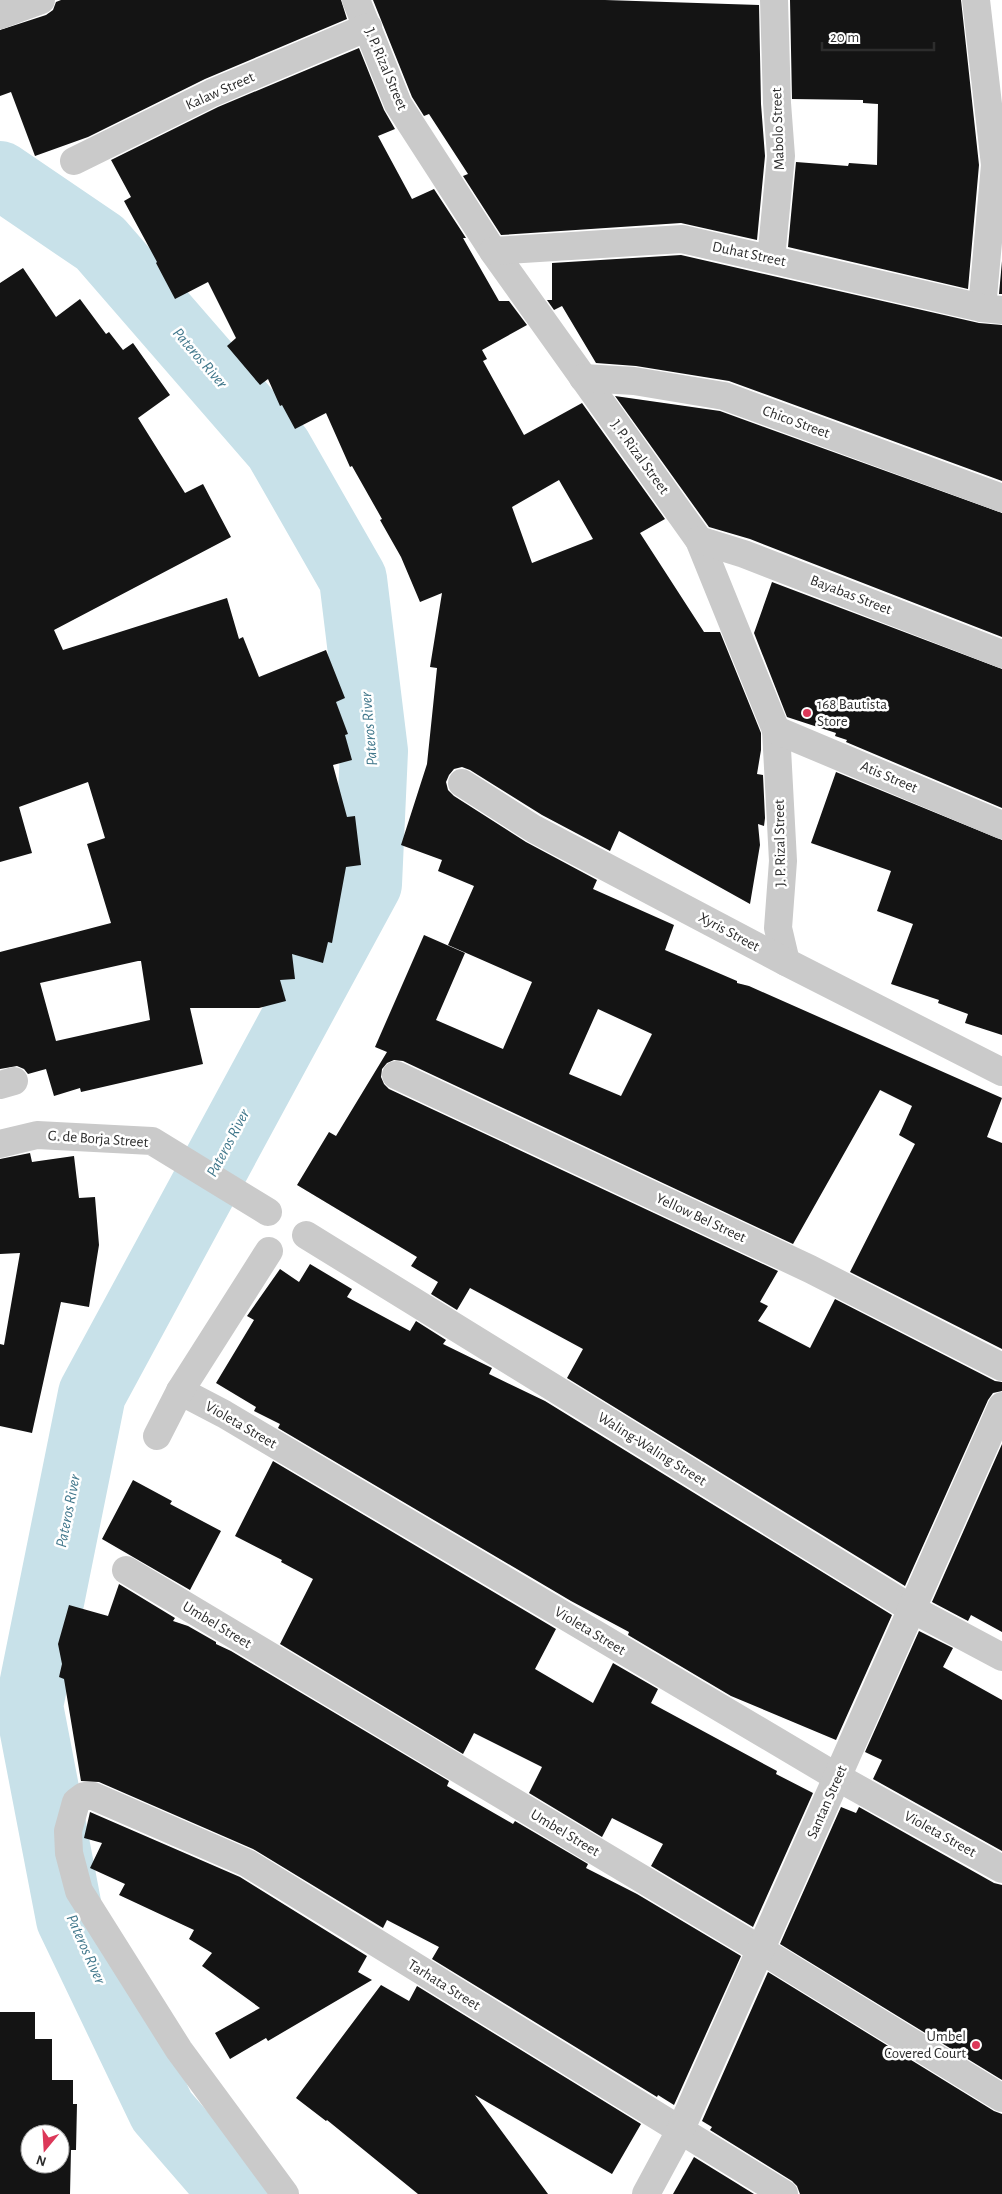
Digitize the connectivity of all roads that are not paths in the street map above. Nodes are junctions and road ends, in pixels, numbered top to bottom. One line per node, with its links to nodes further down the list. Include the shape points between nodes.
1 (41, 0): 5 (street)
2 (356, 0): 6 (street, J. P. Rizal Street)
3 (774, 0): 9 (street, Mabolo Street, via 781,156)
4 (976, 0): 10 (street, via 995,166)
5 (0, 15)
6 (368, 27): 7 (street, Kalaw Street, via 212,93); 8 (street, J. P. Rizal Street, via 398,104)
7 (74, 161)
8 (493, 251): 9 (street, Duhat Street, via 682,240); 11 (street, J. P. Rizal Street)
9 (771, 258): 10 (street, Duhat Street)
10 (992, 309)
11 (583, 378): 12 (street, Chico Street, via 634,381 724,396); 13 (street, J. P. Rizal Street)
12 (1002, 498)
13 (699, 540): 14 (street, Bayabas Street, via 744,554); 15 (street, J. P. Rizal Street)
14 (1002, 654)
15 (776, 730): 17 (street, Atis Street); 18 (street, J. P. Rizal Street, via 783,861 778,928)
16 (462, 783): 18 (street, Xyris Street, via 534,829)
17 (1002, 824)
18 (786, 962): 19 (street, Xyris Street)
19 (1002, 1072)
20 (396, 1075): 25 (street, Yellow Bel Street, via 810,1269)
21 (0, 1144): 22 (street, G. de Borja Street, via 36,1135 152,1141)
22 (268, 1212)
23 (306, 1235): 30 (street, Waling-Waling Street)
24 (269, 1251): 26 (street)
25 (1002, 1367)
26 (180, 1391): 28 (street); 32 (street, Violeta Street)
27 (1002, 1406): 30 (street, Santan Street)
28 (157, 1436)
29 (126, 1570): 34 (street, Umbel Street)
30 (912, 1609): 31 (street, Waling-Waling Street); 32 (street, Santan Street)
31 (1002, 1656)
32 (837, 1777): 33 (street, Violeta Street); 34 (street, Santan Street)
33 (1002, 1868)
34 (761, 1950): 35 (street, Umbel Street); 36 (street, Santan Street)
35 (1002, 2098)
36 (680, 2131): 37 (street, Tarhata Street, via 248,1863 93,1796 84,1796 76,1802 68,1831 69,1853 79,1891 179,2050); 38 (street, Santan Street); 39 (street, Tarhata Street)
37 (285, 2194)
38 (646, 2194)
39 (784, 2194)

